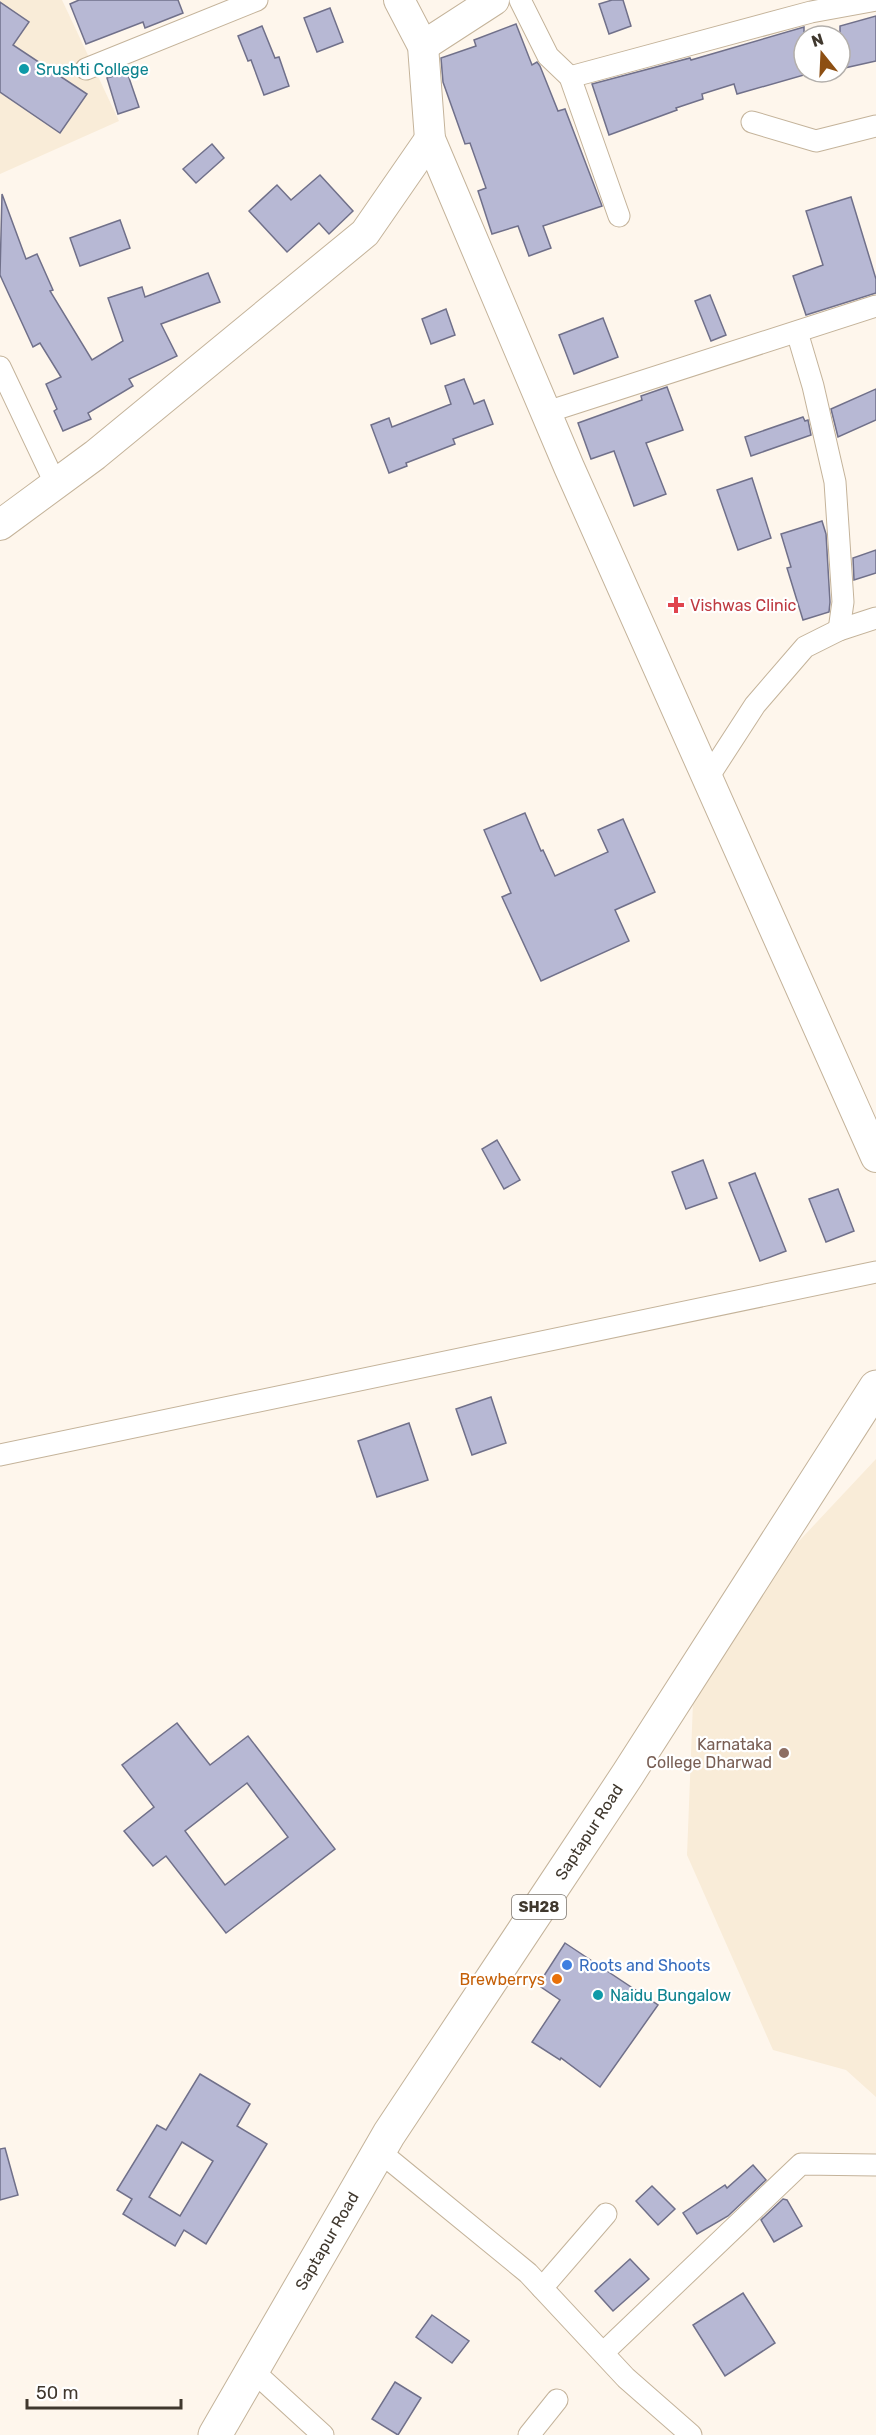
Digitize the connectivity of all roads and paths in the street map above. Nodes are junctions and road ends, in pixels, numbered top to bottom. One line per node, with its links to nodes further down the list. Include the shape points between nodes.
1 (257, 0): 7 (street)
2 (399, 0): 6 (street)
3 (494, 0): 6 (street)
4 (520, 0): 8 (street, via 548,56)
5 (876, 0): 8 (street, via 811,12)
6 (423, 46): 11 (street)
7 (86, 69)
8 (570, 77): 12 (street)
9 (752, 122): 10 (street, via 816,141)
10 (876, 126)
11 (430, 139): 16 (street); 17 (street, via 365,232)
12 (619, 216)
13 (876, 306): 14 (street)
14 (797, 332): 16 (street); 20 (street, via 835,482 843,602)
15 (0, 367): 17 (street)
16 (547, 412): 21 (street)
17 (56, 485): 18 (street)
18 (0, 525)
19 (876, 618): 20 (street)
20 (839, 630): 21 (street, via 805,647 755,705)
21 (707, 779): 22 (street)
22 (876, 1157)
23 (876, 1272): 25 (street)
24 (876, 1387): 26 (main road, Saptapur Road / SH28)
25 (0, 1455)
26 (380, 2151): 29 (street); 31 (main road, Saptapur Road / SH28)
27 (876, 2165): 30 (street, via 801,2164)
28 (606, 2214): 29 (street)
29 (542, 2288): 30 (street)
30 (604, 2352): 36 (street, via 626,2378)
31 (252, 2370): 33 (main road, Saptapur Road / SH28); 34 (street)
32 (557, 2400): 35 (street)
33 (215, 2435)
34 (323, 2435)
35 (529, 2435)
36 (691, 2435)

